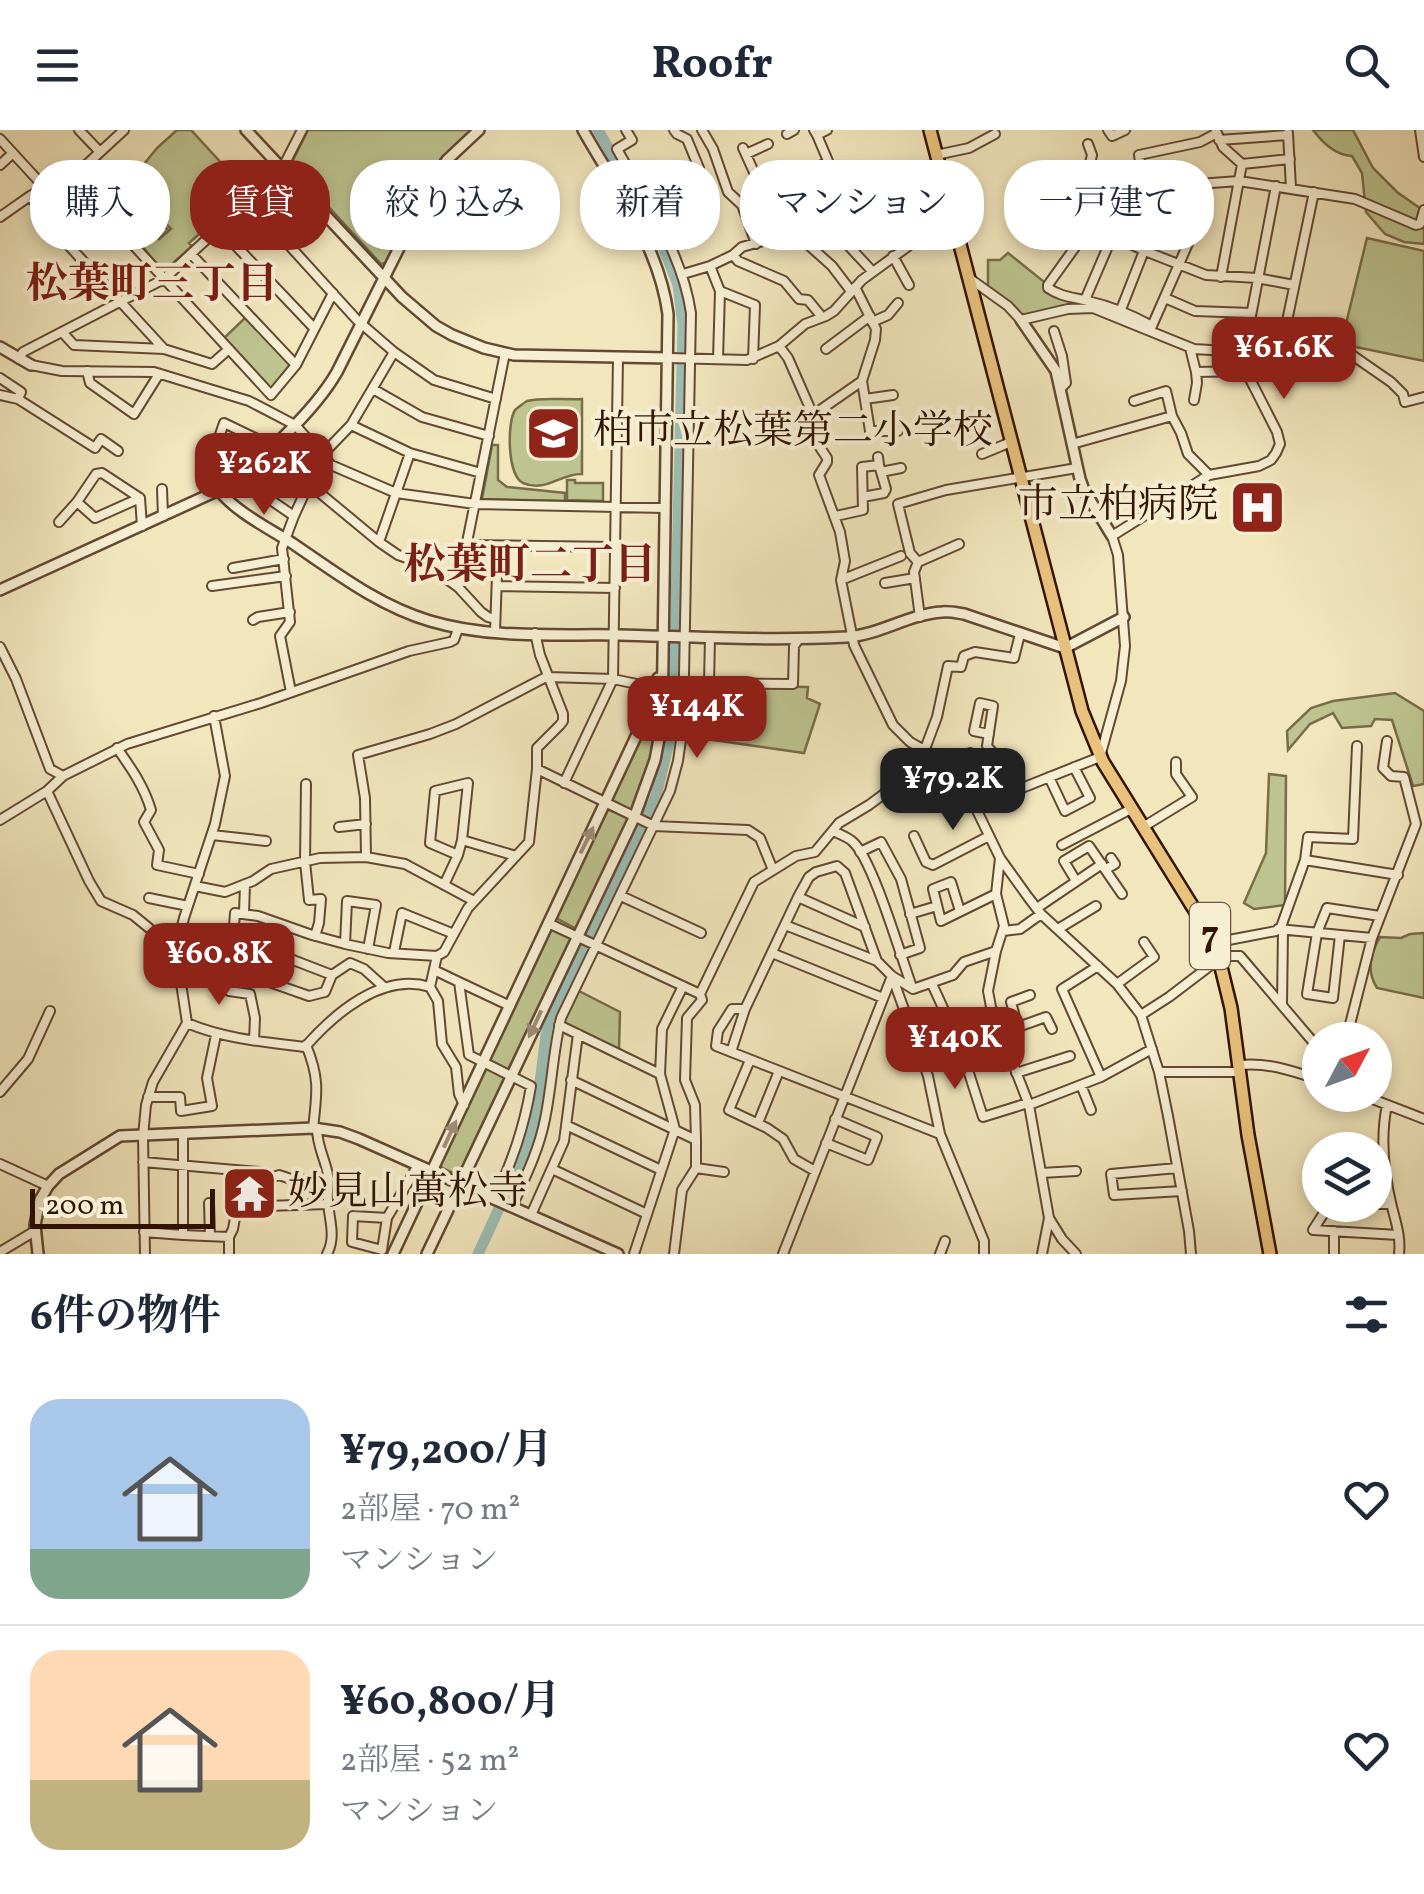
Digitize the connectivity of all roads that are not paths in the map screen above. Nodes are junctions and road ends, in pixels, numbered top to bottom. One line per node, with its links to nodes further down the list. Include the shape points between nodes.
1 (79, 130): 22 (street)
2 (124, 130): 22 (street)
3 (246, 130): 27 (street)
4 (302, 130): 28 (street)
5 (479, 130): 73 (street, via 432,182)
6 (583, 130): 108 (street, via 658,268)
7 (626, 130): 29 (street, via 632,140 618,149)
8 (674, 130): 30 (street, via 686,138)
9 (702, 130): 46 (street, via 728,192)
10 (827, 130): 15 (street)
11 (930, 130): 24 (main road, 7)
12 (1108, 130): 13 (street, via 1112,136)
13 (1125, 130)
14 (1420, 130): 25 (street)
15 (816, 132): 32 (street)
16 (1288, 132): 18 (street); 36 (street)
17 (995, 134): 24 (street)
18 (1217, 134): 35 (street, via 1139,154); 38 (street)
19 (0, 140): 23 (street)
20 (768, 144): 31 (street, via 744,151)
21 (1088, 144): 34 (street)
22 (100, 152): 26 (street)
23 (13, 153): 37 (street); 39 (street)
24 (936, 155): 33 (main road, 7)
25 (1424, 157)
26 (91, 160)
27 (274, 160)
28 (287, 160)
29 (624, 160)
30 (696, 160)
31 (748, 160)
32 (827, 160)
33 (937, 160)
34 (1091, 160)
35 (1140, 160)
36 (1290, 160): 38 (street); 43 (street)
37 (0, 164)
38 (1242, 164): 40 (street)
39 (30, 172)
40 (1239, 182): 41 (street); 42 (street); 74 (street)
41 (1214, 183)
42 (1276, 186): 43 (street); 75 (street)
43 (1292, 188): 44 (street)
44 (1314, 192): 47 (street, via 1416,224); 77 (street)
45 (30, 196): 48 (street)
46 (740, 203)
47 (1424, 210)
48 (1, 214)
49 (330, 220): 73 (street)
50 (740, 249): 66 (street)
51 (73, 250): 84 (street)
52 (137, 250): 76 (street)
53 (195, 250): 65 (street)
54 (240, 250): 92 (street)
55 (293, 250): 81 (street)
56 (672, 250): 71 (street)
57 (814, 250): 79 (street)
58 (852, 250): 70 (street)
59 (901, 250): 67 (street)
60 (960, 250): 72 (main road, 7)
61 (1074, 250): 83 (street, via 1048,285 1065,298)
62 (1106, 250): 83 (street)
63 (1187, 250): 69 (street)
64 (1145, 251): 69 (street); 86 (street)
65 (191, 254): 76 (street); 114 (street)
66 (733, 256): 68 (street); 88 (street, via 784,281)
67 (893, 256): 70 (street); 78 (street)
68 (710, 266): 71 (street); 80 (street)
69 (1180, 266): 74 (street); 82 (street)
70 (873, 272): 79 (street)
71 (683, 274): 109 (street, via 691,312)
72 (967, 276): 90 (street); 140 (main road, 7)
73 (384, 278): 91 (street); 106 (street, via 436,326)
74 (1222, 278): 75 (street)
75 (1257, 278): 77 (street); 87 (street)
76 (164, 279): 84 (street); 100 (street)
77 (1294, 284): 96 (street)
78 (909, 285)
79 (853, 289): 88 (street); 89 (street)
80 (720, 290): 111 (street); 112 (street, via 755,306)
81 (332, 293): 91 (street); 92 (street)
82 (1165, 298): 87 (street, via 1196,311); 93 (street)
83 (1085, 300): 86 (street)
84 (120, 301): 95 (street); 103 (street)
85 (898, 303): 89 (street, via 888,315)
86 (1120, 312): 93 (street)
87 (1250, 313): 105 (street)
88 (822, 317): 97 (street)
89 (871, 319): 101 (street); 121 (street, via 875,340)
90 (1021, 320): 93 (street, via 1093,308); 122 (street)
91 (361, 324): 104 (street); 136 (street, via 330,385)
92 (314, 328): 114 (street)
93 (1150, 328): 102 (street)
94 (1054, 331): 122 (street, via 1066,383)
95 (62, 332): 99 (street, via 74,345); 110 (street)
96 (1283, 340): 105 (street, via 1273,350); 127 (street, via 1298,336 1352,355 1391,382 1405,402)
97 (779, 346): 112 (street); 134 (street)
98 (0, 347): 110 (street)
99 (110, 347): 103 (street); 115 (street)
100 (229, 348): 103 (street, via 212,364); 125 (street)
101 (826, 348)
102 (1190, 348): 105 (street); 118 (street)
103 (164, 349)
104 (394, 352): 123 (street); 129 (street, via 434,380)
105 (1244, 352): 116 (street)
106 (505, 353): 107 (street); 129 (street)
107 (618, 357): 108 (street); 163 (street)
108 (672, 358): 109 (street); 164 (street)
109 (688, 358): 111 (street); 200 (street)
110 (19, 359): 113 (street)
111 (718, 359): 112 (street)
112 (753, 359)
113 (31, 365): 117 (street)
114 (296, 365): 125 (street)
115 (109, 371): 117 (street); 119 (street)
116 (1247, 371): 118 (street); 153 (street, via 1280,444 1260,466)
117 (87, 372): 119 (street, via 90,383 134,414)
118 (1196, 372): 131 (street)
119 (159, 374): 133 (street)
120 (0, 378): 128 (street, via 22,392)
121 (862, 381): 130 (street); 134 (street)
122 (1061, 388): 142 (street)
123 (373, 389): 137 (street); 139 (street, via 422,417)
124 (0, 395): 128 (street)
125 (271, 395): 133 (street)
126 (893, 395): 130 (street)
127 (1424, 396)
128 (18, 398): 144 (street, via 95,448 101,440)
129 (496, 398): 139 (street)
130 (865, 399): 138 (street, via 870,431)
131 (1194, 400)
132 (1134, 401): 135 (street, via 1166,391)
133 (275, 413): 136 (street)
134 (813, 415): 167 (street, via 808,429 827,462 819,475)
135 (1172, 416): 142 (street); 153 (street, via 1188,454)
136 (295, 425): 141 (street); 143 (street)
137 (352, 425): 145 (street); 147 (street)
138 (898, 431)
139 (489, 436): 152 (street)
140 (1011, 442): 146 (street); 154 (main road, 7)
141 (313, 444): 147 (street); 166 (street, via 259,492)
142 (1072, 444): 151 (street)
143 (272, 446): 149 (street); 149 (street, via 224,423 216,446)
144 (118, 451)
145 (410, 453): 152 (street); 158 (street)
146 (982, 454)
147 (322, 455): 155 (street); 158 (street)
148 (879, 464): 150 (street); 159 (street, via 862,468); 159 (street, via 884,493)
149 (248, 467): 157 (street)
150 (901, 468)
151 (1077, 468): 154 (street); 170 (street)
152 (481, 473): 162 (street)
153 (1209, 474): 170 (street)
154 (1020, 478): 179 (street, via 898,504); 205 (main road, 7)
155 (309, 484): 166 (street); 172 (street)
156 (162, 489): 165 (street)
157 (219, 490): 165 (street); 171 (street)
158 (396, 493): 162 (street); 172 (street)
159 (862, 497): 167 (street, via 863,510)
160 (140, 498): 161 (street, via 96,518); 161 (street, via 102,473); 169 (street)
161 (77, 502): 168 (street)
162 (475, 504): 163 (street); 174 (street)
163 (616, 507): 164 (street); 176 (street)
164 (666, 508): 200 (street)
165 (163, 516): 169 (street)
166 (294, 516): 171 (street)
167 (836, 516): 183 (street, via 845,561)
168 (59, 522)
169 (142, 526): 189 (street)
170 (1112, 536): 192 (street)
171 (284, 538): 178 (street); 195 (street, via 388,605)
172 (379, 542): 187 (street)
173 (958, 544): 179 (street)
174 (466, 545): 175 (street); 187 (street)
175 (498, 546): 176 (street); 186 (street)
176 (615, 548): 188 (street)
177 (901, 556): 183 (street)
178 (284, 559): 180 (street); 181 (street)
179 (918, 562): 182 (street)
180 (234, 568)
181 (286, 576): 185 (street); 190 (street)
182 (915, 578): 184 (street); 191 (street)
183 (841, 580): 202 (street)
184 (886, 583)
185 (212, 586)
186 (497, 586): 188 (street); 193 (street)
187 (458, 587): 193 (street, via 480,612)
188 (615, 588): 199 (street)
189 (0, 590)
190 (290, 612): 194 (street); 211 (street, via 280,636)
191 (920, 616): 198 (street, via 964,614); 202 (street)
192 (1124, 617): 205 (street); 220 (street, via 1123,668)
193 (495, 618): 196 (street)
194 (253, 620)
195 (458, 628): 196 (street); 211 (street, via 450,642)
196 (495, 632): 197 (street)
197 (535, 634): 199 (street); 206 (street)
198 (1020, 634): 205 (street); 217 (street, via 1014,658 975,652 964,656 961,667 948,666)
199 (614, 635): 200 (street); 207 (street)
200 (676, 636): 201 (street); 208 (street); 210 (street); 235 (street, via 658,749)
201 (710, 637): 203 (street); 209 (street)
202 (852, 637): 203 (street); 217 (street, via 893,725)
203 (799, 639): 209 (street, via 793,684)
204 (0, 647): 226 (street)
205 (1065, 648): 220 (main road, 7)
206 (548, 676): 207 (street); 223 (street, via 563,721 537,748); 237 (street, via 456,724 358,755)
207 (613, 678): 210 (street); 229 (street)
208 (685, 683): 209 (street); 238 (street, via 678,761)
209 (708, 683)
210 (656, 688): 233 (street)
211 (292, 692): 212 (street)
212 (214, 716): 216 (street); 242 (street, via 225,776)
213 (989, 734): 224 (street)
214 (1386, 741): 258 (street, via 1383,768 1404,777 1416,824)
215 (1358, 746): 253 (street, via 1354,839 1308,836)
216 (117, 748): 226 (street); 257 (street, via 150,804 144,822 159,850 157,865)
217 (925, 750): 219 (street)
218 (970, 754): 227 (street)
219 (935, 756): 227 (street); 228 (street)
220 (1100, 756): 222 (street); 234 (main road, 7)
221 (1176, 762): 240 (street, via 1192,797)
222 (1074, 767): 225 (street); 225 (street, via 1090,798 1065,811)
223 (537, 768): 229 (street); 250 (street, via 532,830)
224 (999, 774): 225 (street, via 1013,768 1022,788); 231 (street)
225 (1049, 777)
226 (60, 779): 232 (street)
227 (956, 779): 228 (street, via 916,807); 231 (street)
228 (901, 780): 241 (street)
229 (564, 783): 233 (street)
230 (306, 784): 254 (street)
231 (967, 790): 244 (street)
232 (47, 791): 236 (street); 296 (street, via 100,901 134,915)
233 (605, 803): 235 (street); 277 (street, one-way to 233)
234 (1132, 809): 240 (main road, 7); 247 (street)
235 (637, 819): 238 (street); 289 (street)
236 (0, 820)
237 (366, 824): 239 (street); 251 (street)
238 (652, 826): 256 (street, via 748,830 760,838); 265 (street)
239 (339, 827)
240 (1143, 828): 292 (main road, 7)
241 (833, 830): 248 (street); 256 (street, via 816,852)
242 (212, 835): 246 (street); 257 (street)
243 (914, 836): 244 (street, via 933,864)
244 (990, 836): 252 (street)
245 (462, 840): 249 (street); 249 (street, via 468,783 435,791 430,842); 250 (street)
246 (266, 841)
247 (1062, 846)
248 (860, 852): 275 (street, via 881,842); 300 (street)
249 (458, 854): 261 (street)
250 (516, 856): 268 (street)
251 (366, 857): 254 (street); 261 (street, via 405,864)
252 (1000, 858): 263 (street); 273 (street)
253 (1306, 860): 258 (street); 281 (street)
254 (304, 862): 260 (street); 288 (street, via 308,900 321,899)
255 (1106, 864): 259 (street); 259 (street, via 1089,846 1064,861); 264 (street)
256 (773, 870): 316 (street, via 754,882)
257 (199, 874): 262 (street)
258 (1398, 875): 276 (street)
259 (1076, 881): 273 (street)
260 (245, 884): 262 (street, via 225,892); 274 (street)
261 (444, 885): 268 (street)
262 (195, 886): 269 (street)
263 (996, 894): 272 (street); 282 (street)
264 (1122, 894)
265 (621, 896): 283 (street); 294 (street)
266 (798, 897): 278 (street); 279 (street); 279 (street, via 809,877 837,866)
267 (150, 898): 269 (street)
268 (474, 901): 285 (street)
269 (188, 906): 296 (street)
270 (937, 906): 272 (street, via 941,920); 272 (street, via 933,888 951,882); 275 (street)
271 (1096, 906): 280 (street)
272 (960, 911)
273 (1039, 911): 280 (street); 282 (street, via 1020,929)
274 (244, 913): 287 (street, via 235,913); 288 (street)
275 (910, 914): 300 (street, via 920,948)
276 (1380, 916): 284 (street, via 1327,908); 290 (street)
277 (548, 922): 289 (street); 320 (street)
278 (785, 924): 299 (street); 303 (street)
279 (864, 927): 303 (street)
280 (1058, 929): 304 (street)
281 (1280, 929): 284 (street); 292 (street); 319 (street)
282 (1003, 931): 297 (street)
283 (700, 933)
284 (1316, 933): 286 (street); 286 (street, via 1307,994 1334,998)
285 (454, 934): 298 (street, via 402,913); 301 (street)
286 (1340, 935): 290 (street)
287 (231, 936): 305 (street); 307 (street)
288 (315, 936): 293 (street)
289 (579, 937): 294 (street); 346 (street, one-way to 346)
290 (1372, 938): 324 (street)
291 (1144, 942): 311 (street, via 1154,957)
292 (1213, 943): 302 (main road, 7)
293 (346, 944): 295 (street); 295 (street, via 347,901 376,905)
294 (595, 945): 313 (street); 326 (street)
295 (368, 949): 298 (street)
296 (176, 950): 325 (street)
297 (996, 951): 310 (street); 330 (street, via 988,991)
298 (394, 952): 301 (street)
299 (772, 953): 318 (street); 321 (street)
300 (900, 955): 315 (street)
301 (437, 956): 306 (street)
302 (1219, 959): 319 (street, via 1240,956); 323 (street); 341 (main road, 7)
303 (876, 960): 308 (street)
304 (1098, 966): 311 (street); 348 (street, via 1062,989)
305 (229, 968): 307 (street, via 309,996 325,992); 333 (street, via 228,992 250,994)
306 (434, 970): 309 (street); 314 (street)
307 (332, 975): 312 (street, via 350,962)
308 (892, 976): 315 (street); 318 (street); 365 (street, via 928,1076)
309 (459, 982): 320 (street); 340 (street, via 469,1055)
310 (932, 984): 315 (street); 335 (street)
311 (1117, 984): 323 (street)
312 (384, 986): 314 (street); 334 (street, via 337,1015)
313 (683, 986): 316 (street); 345 (street, via 662,1029)
314 (430, 988): 355 (street)
315 (913, 990)
316 (700, 994): 367 (street, via 687,1018 685,1080 695,1105)
317 (1030, 995): 327 (street, via 1011,1002)
318 (883, 998): 352 (street)
319 (1282, 1005): 329 (street)
320 (510, 1006): 340 (street)
321 (745, 1010): 337 (street); 337 (street, via 732,1008 718,1031 716,1046)
322 (50, 1012): 351 (street, via 28,1059)
323 (1141, 1015): 336 (street)
324 (1352, 1022)
325 (186, 1023): 331 (street); 353 (street)
326 (560, 1025): 332 (street); 391 (street, via 537,1151)
327 (1018, 1028): 328 (street, via 1046,1017); 330 (street)
328 (1052, 1029)
329 (1302, 1029)
330 (1000, 1031): 335 (street); 344 (street)
331 (216, 1034): 333 (street); 353 (street, via 206,1078 212,1106 181,1112 180,1098)
332 (578, 1034): 345 (street); 349 (street)
333 (254, 1040): 334 (street)
334 (306, 1045): 362 (street, via 318,1082)
335 (960, 1045): 354 (street, via 983,1118)
336 (1152, 1049): 343 (street); 348 (street)
337 (731, 1052): 339 (street)
338 (1070, 1056): 344 (street)
339 (750, 1060): 342 (street); 360 (street, via 730,1110)
340 (483, 1062): 346 (street); 355 (street)
341 (1240, 1069): 343 (street); 347 (street, via 1272,1066); 422 (main road, 7)
342 (779, 1071): 352 (street); 360 (street)
343 (1159, 1072): 374 (street)
344 (1016, 1073): 354 (street)
345 (660, 1074): 363 (street)
346 (511, 1075): 384 (street); 387 (street, via 532,1086 518,1148)
347 (1302, 1075)
348 (1101, 1077): 350 (street)
349 (571, 1080): 361 (street); 363 (street)
350 (1081, 1084): 354 (street); 357 (street)
351 (0, 1092)
352 (844, 1096): 359 (street); 365 (street)
353 (148, 1097): 366 (street)
354 (1028, 1104): 382 (street)
355 (464, 1105): 380 (street, one-way to 355)
356 (1392, 1105): 358 (street)
357 (1091, 1110)
358 (1423, 1116)
359 (835, 1119): 368 (street); 368 (street, via 877,1137 868,1160)
360 (758, 1123): 377 (street)
361 (566, 1125): 375 (street); 376 (street)
362 (315, 1128): 364 (street); 372 (street); 383 (street)
363 (675, 1129): 367 (street); 376 (street)
364 (184, 1134): 366 (street); 371 (street)
365 (940, 1134): 418 (street)
366 (143, 1136): 369 (street); 385 (street, via 107,1142)
367 (696, 1140): 373 (street)
368 (826, 1143): 377 (street)
369 (143, 1162): 371 (street); 400 (street)
370 (0, 1164): 385 (street)
371 (183, 1165): 379 (street); 401 (street)
372 (418, 1165): 380 (street); 395 (street)
373 (696, 1168): 381 (street); 415 (street, via 682,1190)
374 (1177, 1168): 386 (street); 386 (street, via 1111,1174 1114,1195)
375 (552, 1169): 393 (street); 394 (street)
376 (661, 1170): 393 (street)
377 (815, 1171): 416 (street)
378 (1076, 1171): 382 (street)
379 (260, 1172)
380 (432, 1172): 384 (street); 411 (street)
381 (724, 1172)
382 (1041, 1173): 396 (street)
383 (329, 1179): 390 (street); 390 (street, via 278,1175 271,1178 266,1206)
384 (459, 1184): 387 (street); 412 (street)
385 (48, 1186): 398 (street)
386 (1182, 1192): 421 (street)
387 (496, 1200): 391 (street)
388 (238, 1201): 404 (street)
389 (208, 1203): 403 (street)
390 (328, 1204): 410 (street)
391 (510, 1206): 394 (street)
392 (1392, 1208): 402 (street)
393 (647, 1214): 414 (street)
394 (532, 1215): 413 (street)
395 (387, 1218): 395 (street, via 354,1216 352,1242 382,1250)
396 (1050, 1218): 419 (street); 420 (street)
397 (1319, 1222): 399 (street, via 1314,1230)
398 (35, 1231): 406 (street); 407 (street)
399 (1334, 1231): 402 (street); 423 (street)
400 (144, 1232): 401 (street); 408 (street)
401 (183, 1235): 403 (street)
402 (1398, 1235): 424 (street)
403 (210, 1236): 404 (street)
404 (229, 1237): 409 (street)
405 (945, 1241): 417 (street)
406 (0, 1252)
407 (38, 1254)
408 (145, 1254)
409 (229, 1254)
410 (328, 1254)
411 (393, 1254)
412 (426, 1254)
413 (618, 1254)
414 (634, 1254)
415 (674, 1254)
416 (783, 1254)
417 (940, 1254)
418 (984, 1254)
419 (1042, 1254)
420 (1076, 1254)
421 (1192, 1254)
422 (1270, 1254)
423 (1334, 1254)
424 (1398, 1254)

